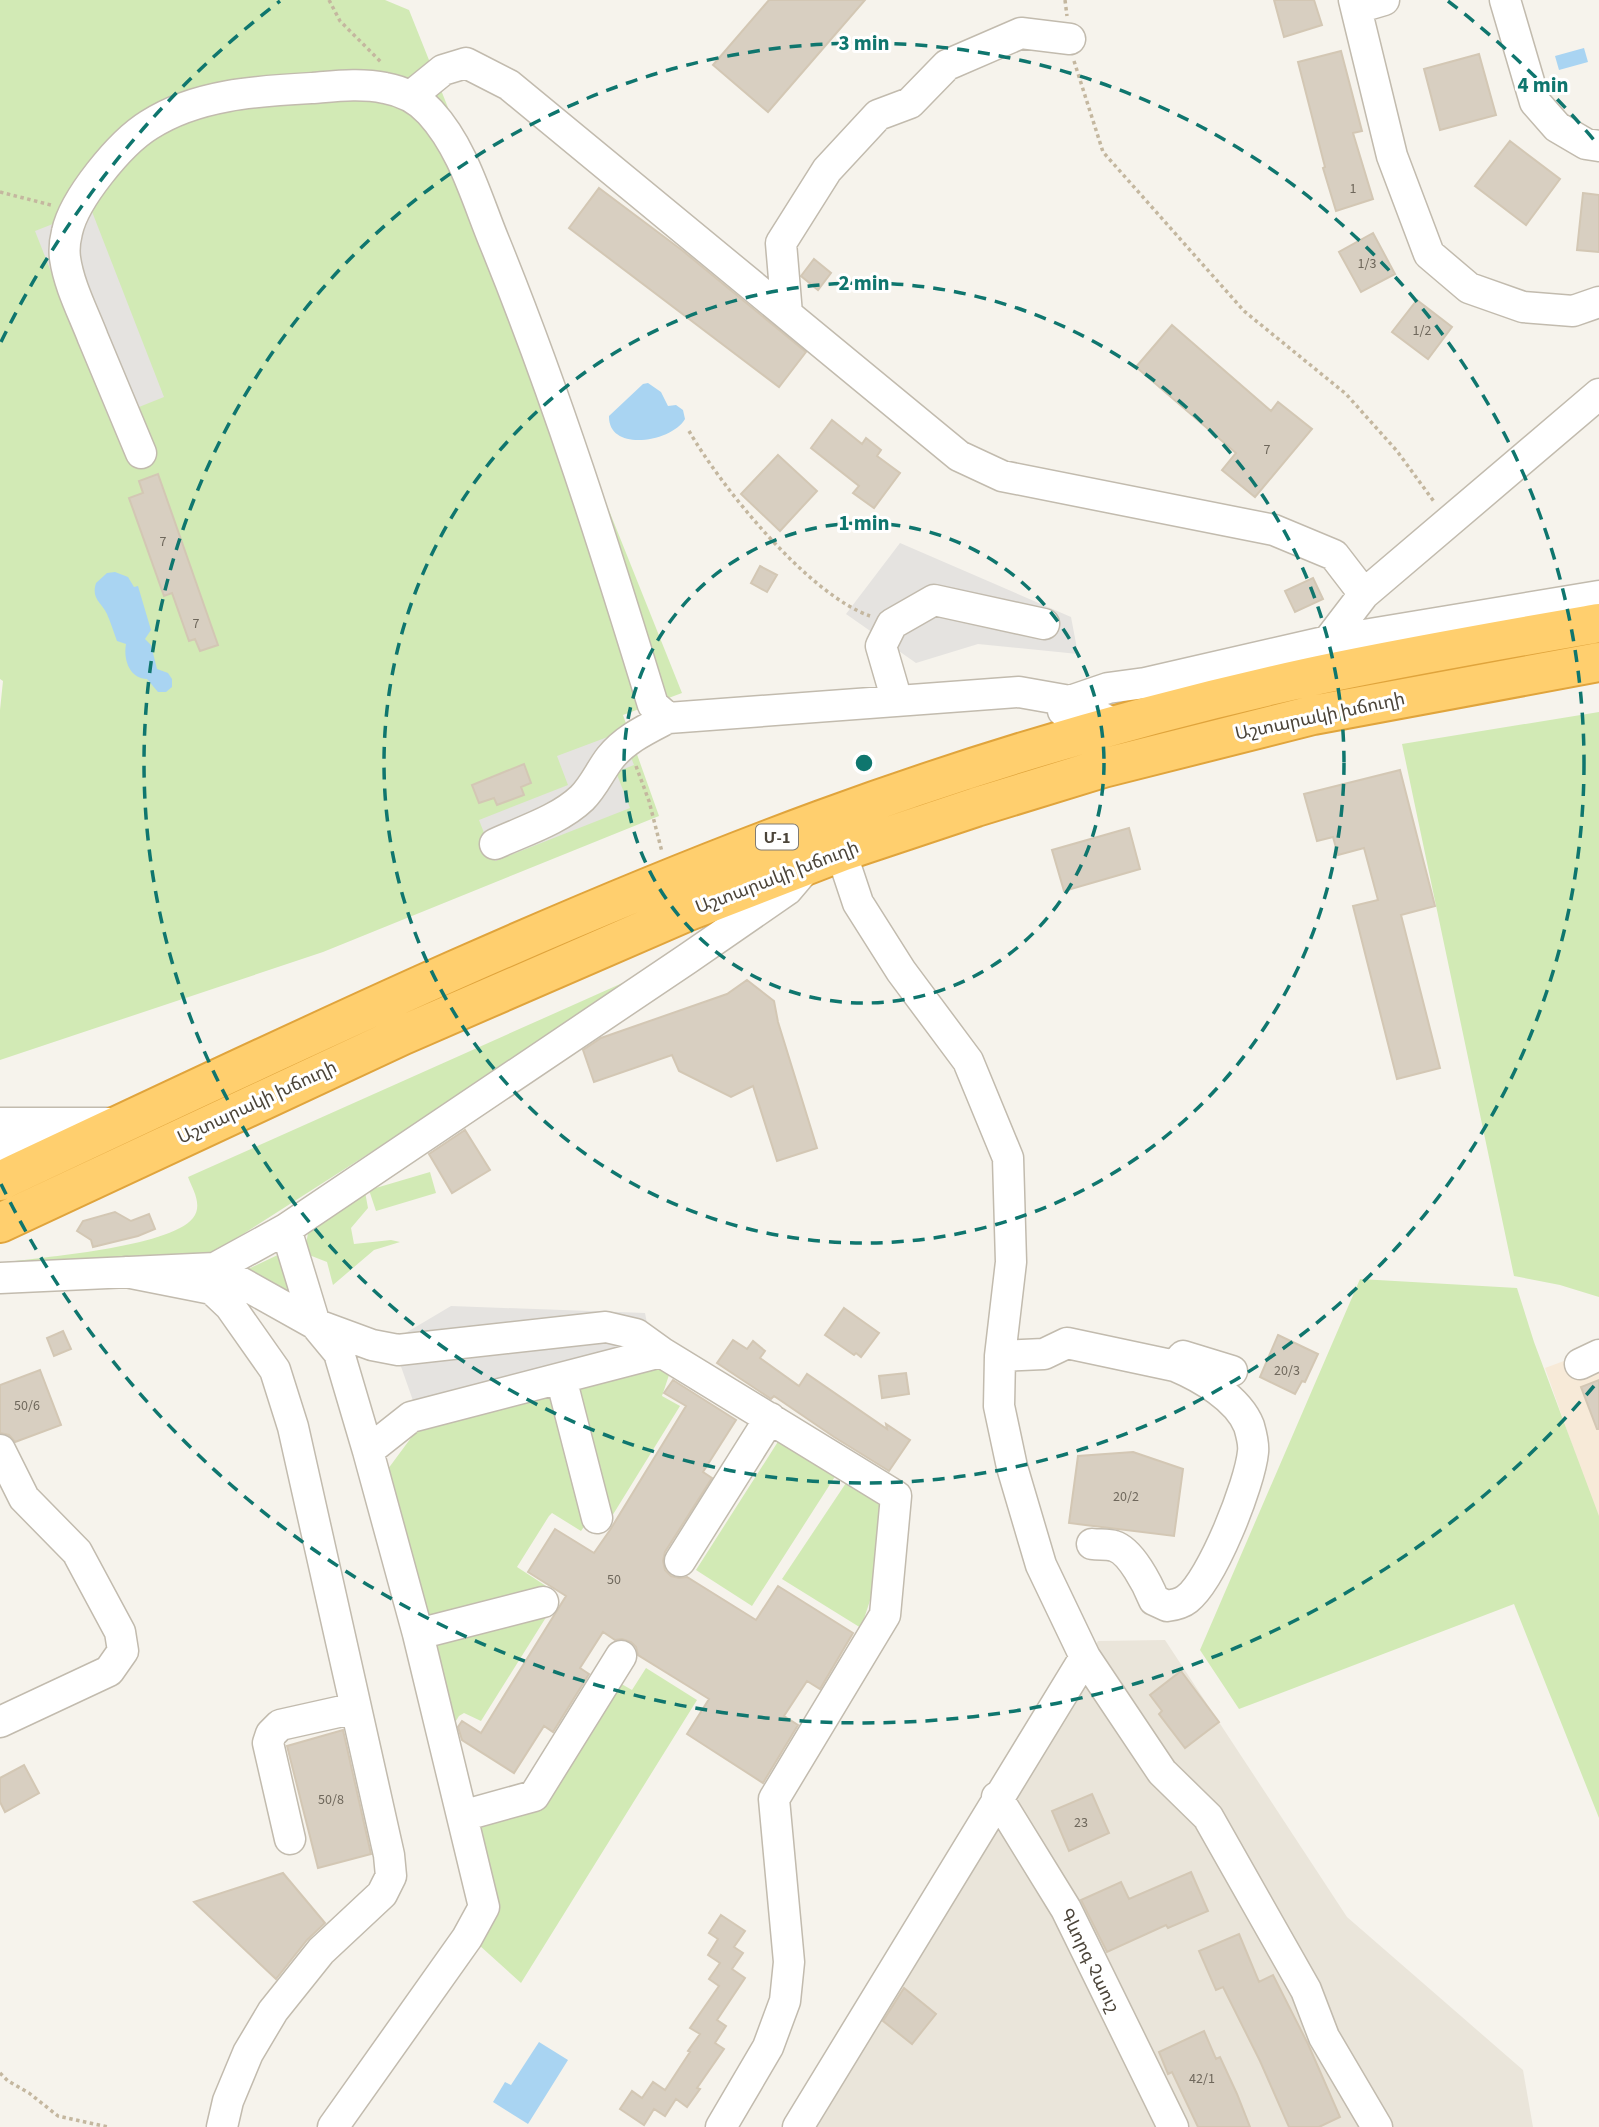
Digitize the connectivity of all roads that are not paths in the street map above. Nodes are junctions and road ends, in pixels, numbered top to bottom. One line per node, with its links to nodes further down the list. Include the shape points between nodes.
1 (1505, 0): 5 (street, via 1535,102 1557,127 1586,144)
2 (1365, 3): 6 (street, via 1392,156 1429,254 1469,288 1524,307 1573,312)
3 (1070, 39): 7 (street, via 1021,33 947,65 910,103 878,115 827,170 781,243)
4 (411, 96): 7 (street, via 443,70 466,63 509,85); 9 (street, via 354,85 270,90 187,106 149,124 121,147 86,191 73,211 64,256 73,289); 18 (street, via 451,140 474,187 545,369 653,705)
5 (1599, 146)
6 (1599, 302)
7 (787, 314): 10 (street, via 959,456 1002,476 1275,530 1334,555)
8 (1599, 394): 10 (street)
9 (141, 453)
10 (1364, 594): 14 (street)
11 (1599, 596): 14 (street)
12 (1599, 623): 19 (highway, Աշտարակի խճուղի / Մ-1, via 1305,678)
13 (1044, 624): 16 (street, via 934,600 892,624 881,646)
14 (1328, 641): 17 (street, via 1108,688)
15 (1599, 662): 22 (highway, Աշտարակի խճուղի / Մ-1, via 1286,722 1103,768)
16 (897, 701): 17 (street, via 1019,692); 18 (street)
17 (1070, 701): 19 (street); 20 (street)
18 (668, 718): 21 (street, via 627,740 609,758 596,781 565,811)
19 (1116, 725): 20 (highway, Աշտարակի խճուղի / Մ-1)
20 (1037, 748): 24 (highway, Աշտարակի խճուղի / Մ-1, via 668,878 387,1000)
21 (495, 844)
22 (825, 858): 28 (highway, Աշտարակի խճուղի / Մ-1, via 686,912 403,1035); 29 (street, via 787,890); 35 (street, via 968,1061 1008,1158 1011,1262)
23 (0, 1123): 24 (street)
24 (122, 1123): 25 (highway, Աշտարակի խճուղի / Մ-1)
25 (86, 1140): 26 (street); 27 (highway, Աշտարակի խճուղի / Մ-1)
26 (0, 1147)
27 (0, 1181)
28 (0, 1223)
29 (286, 1229): 30 (street); 33 (street)
30 (215, 1268): 31 (street); 33 (street)
31 (126, 1272): 32 (street); 49 (street, via 212,1289 230,1306 275,1370 293,1427)
32 (0, 1278)
33 (315, 1324): 34 (street, via 398,1350 606,1328 636,1334); 41 (street, via 340,1353)
34 (661, 1352): 38 (street); 39 (street)
35 (1000, 1356): 36 (street, via 1044,1354 1067,1343); 48 (street, via 999,1406 1012,1467 1041,1565)
36 (1175, 1366): 37 (street, via 1183,1356); 43 (street, via 1211,1384 1240,1410 1248,1425 1254,1451 1224,1540 1188,1599 1167,1606 1154,1600 1132,1561 1116,1546)
37 (1232, 1371)
38 (561, 1378): 41 (street, via 411,1417); 42 (street)
39 (769, 1418): 44 (street); 56 (street, via 895,1496 885,1615 774,1799 789,1962 785,2001 768,2047)
40 (0, 1450): 50 (street, via 24,1498 77,1552 120,1632 123,1651 109,1671)
41 (368, 1451): 46 (street)
42 (597, 1518)
43 (1092, 1545)
44 (680, 1561)
45 (543, 1602): 46 (street)
46 (418, 1633): 52 (street)
47 (621, 1656): 52 (street, via 534,1796)
48 (1085, 1657): 51 (street); 59 (street, via 1163,1772 1208,1817)
49 (356, 1708): 53 (street, via 280,1725 271,1734 268,1743); 54 (street, via 391,1876 382,1894 321,1951 273,2011 248,2053)
50 (0, 1723)
51 (997, 1797): 57 (street); 58 (street, Գևորգ Չաուշ, via 1066,1909)
52 (462, 1816): 55 (street, via 484,1907 467,1938)
53 (290, 1839)
54 (222, 2127)
55 (333, 2127)
56 (721, 2127)
57 (798, 2127)
58 (1173, 2127)
59 (1377, 2127)

